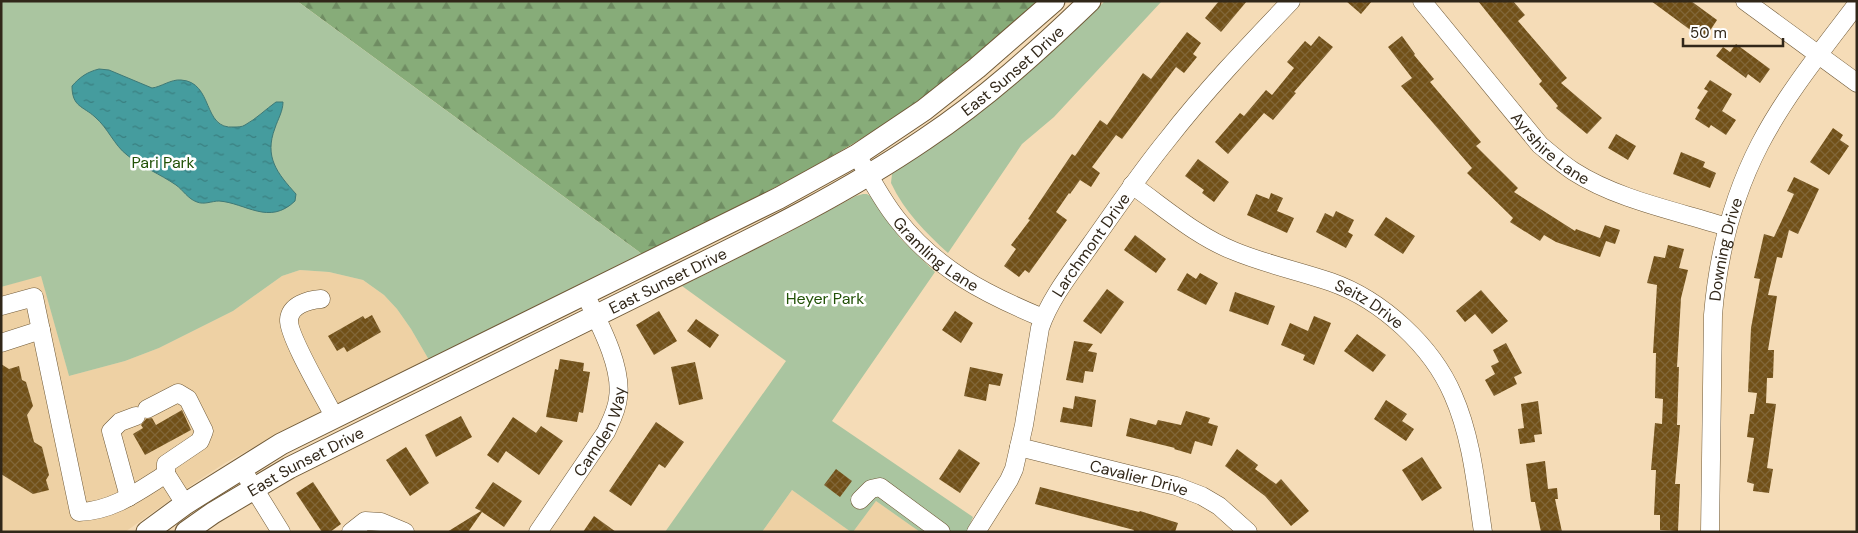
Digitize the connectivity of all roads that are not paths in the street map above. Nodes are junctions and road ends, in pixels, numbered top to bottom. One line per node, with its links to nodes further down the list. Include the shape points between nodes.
1 (1054, 1): 9 (main road, East Sunset Drive, via 924,110)
2 (1090, 1): 10 (main road, East Sunset Drive, via 971,106)
3 (1291, 1): 11 (street, Larchmont Drive, via 1193,108)
4 (1422, 1): 12 (street, Ayrshire Lane, via 1540,145 1561,163 1618,194)
5 (1745, 1): 7 (street)
6 (1857, 4): 7 (street, Downing Drive)
7 (1819, 55): 8 (street); 12 (street, Downing Drive, via 1760,144)
8 (1857, 82)
9 (857, 155): 10 (street, Gramling Lane); 13 (main road, East Sunset Drive, via 779,198)
10 (869, 175): 16 (main road, East Sunset Drive, via 774,228); 17 (street, Gramling Lane, via 895,218 938,261 972,285)
11 (1132, 185): 17 (street, Larchmont Drive); 37 (street, Seitz Drive, via 1205,237 1234,251 1333,282 1377,306 1410,332 1447,382 1459,410 1468,440)
12 (1727, 227): 38 (street, Downing Drive, via 1719,260 1713,315)
13 (585, 294): 16 (street, Camden Way); 20 (main road, East Sunset Drive)
14 (321, 299): 20 (street, via 310,300 295,308 289,318 289,326)
15 (1, 306): 18 (street, via 34,298)
16 (596, 316): 24 (main road, East Sunset Drive); 33 (street, Camden Way, via 617,369 618,400 606,432)
17 (1043, 318): 21 (street, Larchmont Drive)
18 (41, 330): 19 (street); 25 (street, via 80,512 94,512)
19 (1, 343)
20 (334, 418): 22 (main road, East Sunset Drive)
21 (1019, 447): 35 (street, Larchmont Drive, via 1009,480); 36 (street, Cavalier Drive, via 1176,486 1219,506)
22 (242, 468): 24 (street); 27 (main road, East Sunset Drive)
23 (166, 474): 25 (street); 25 (street, via 166,464 200,441 204,431 188,399 178,393 120,422 111,431); 27 (street)
24 (253, 488): 29 (main road, East Sunset Drive); 30 (street)
25 (129, 497)
26 (860, 500): 34 (street, via 871,489 880,487)
27 (185, 504): 28 (main road, East Sunset Drive)
28 (147, 532)
29 (186, 532)
30 (281, 532)
31 (350, 532): 32 (street, via 365,521 380,522)
32 (405, 532)
33 (538, 532)
34 (941, 532)
35 (976, 532)
36 (1248, 532)
37 (1484, 532)
38 (1710, 532)

